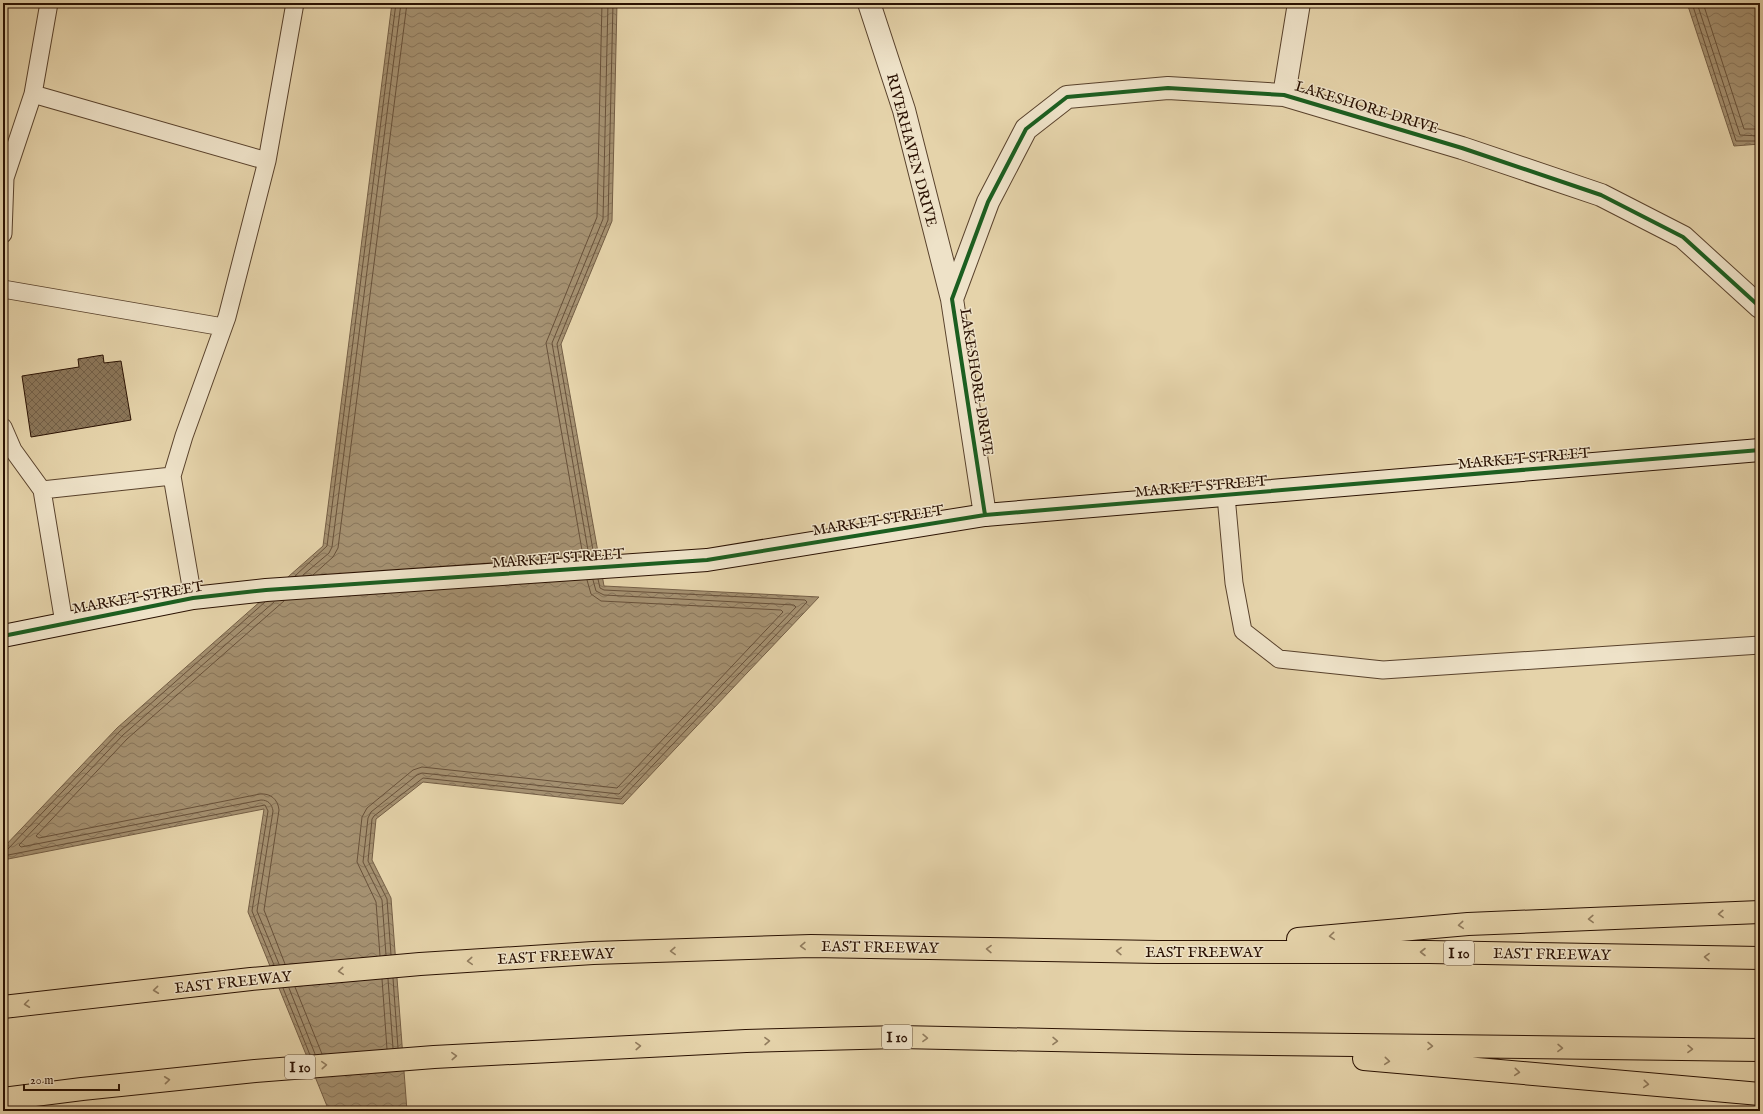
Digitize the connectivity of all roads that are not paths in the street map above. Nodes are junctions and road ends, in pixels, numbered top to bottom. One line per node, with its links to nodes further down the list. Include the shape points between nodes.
1 (49, 3): 5 (lane)
2 (295, 3): 7 (lane)
3 (869, 3): 10 (street, RIVERHAVEN DRIVE, via 904,110)
4 (1299, 3): 6 (street)
5 (33, 94): 7 (lane); 8 (lane, via 5,178)
6 (1284, 95): 10 (street, LAKESHORE DRIVE, via 1168,88 1067,98 1026,129 988,202); 11 (street, LAKESHORE DRIVE, via 1462,148 1601,195 1683,237)
7 (267, 161): 12 (lane)
8 (3, 234)
9 (3, 289): 12 (lane)
10 (952, 299): 18 (street, LAKESHORE DRIVE)
11 (1760, 307)
12 (223, 327): 15 (lane)
13 (3, 427): 16 (lane, via 13,450)
14 (1760, 450): 17 (street, MARKET STREET)
15 (172, 476): 16 (lane); 19 (lane)
16 (42, 490): 20 (lane)
17 (1226, 496): 18 (street, MARKET STREET); 22 (lane, via 1234,583 1243,631 1280,659 1383,670)
18 (985, 515): 19 (street, MARKET STREET, via 707,560 266,590)
19 (193, 598): 20 (street, MARKET STREET)
20 (64, 623): 21 (street, MARKET STREET)
21 (3, 636)
22 (1760, 645)
23 (1760, 912): 24 (highway, one-way to 24, via 1468,924)
24 (1158, 952): 25 (highway, EAST FREEWAY / I 10, one-way to 24, via 1429,952); 26 (highway, EAST FREEWAY / I 10, one-way to 26, via 811,946 593,953 420,964 251,979)
25 (1760, 958)
26 (3, 1007)
27 (1195, 1044): 28 (highway, I 10, one-way to 28); 29 (highway, one-way to 29); 30 (highway, I 10, one-way to 27, via 255,1071 434,1057 746,1041 899,1037)
28 (1760, 1050)
29 (1760, 1094)
30 (3, 1099)

